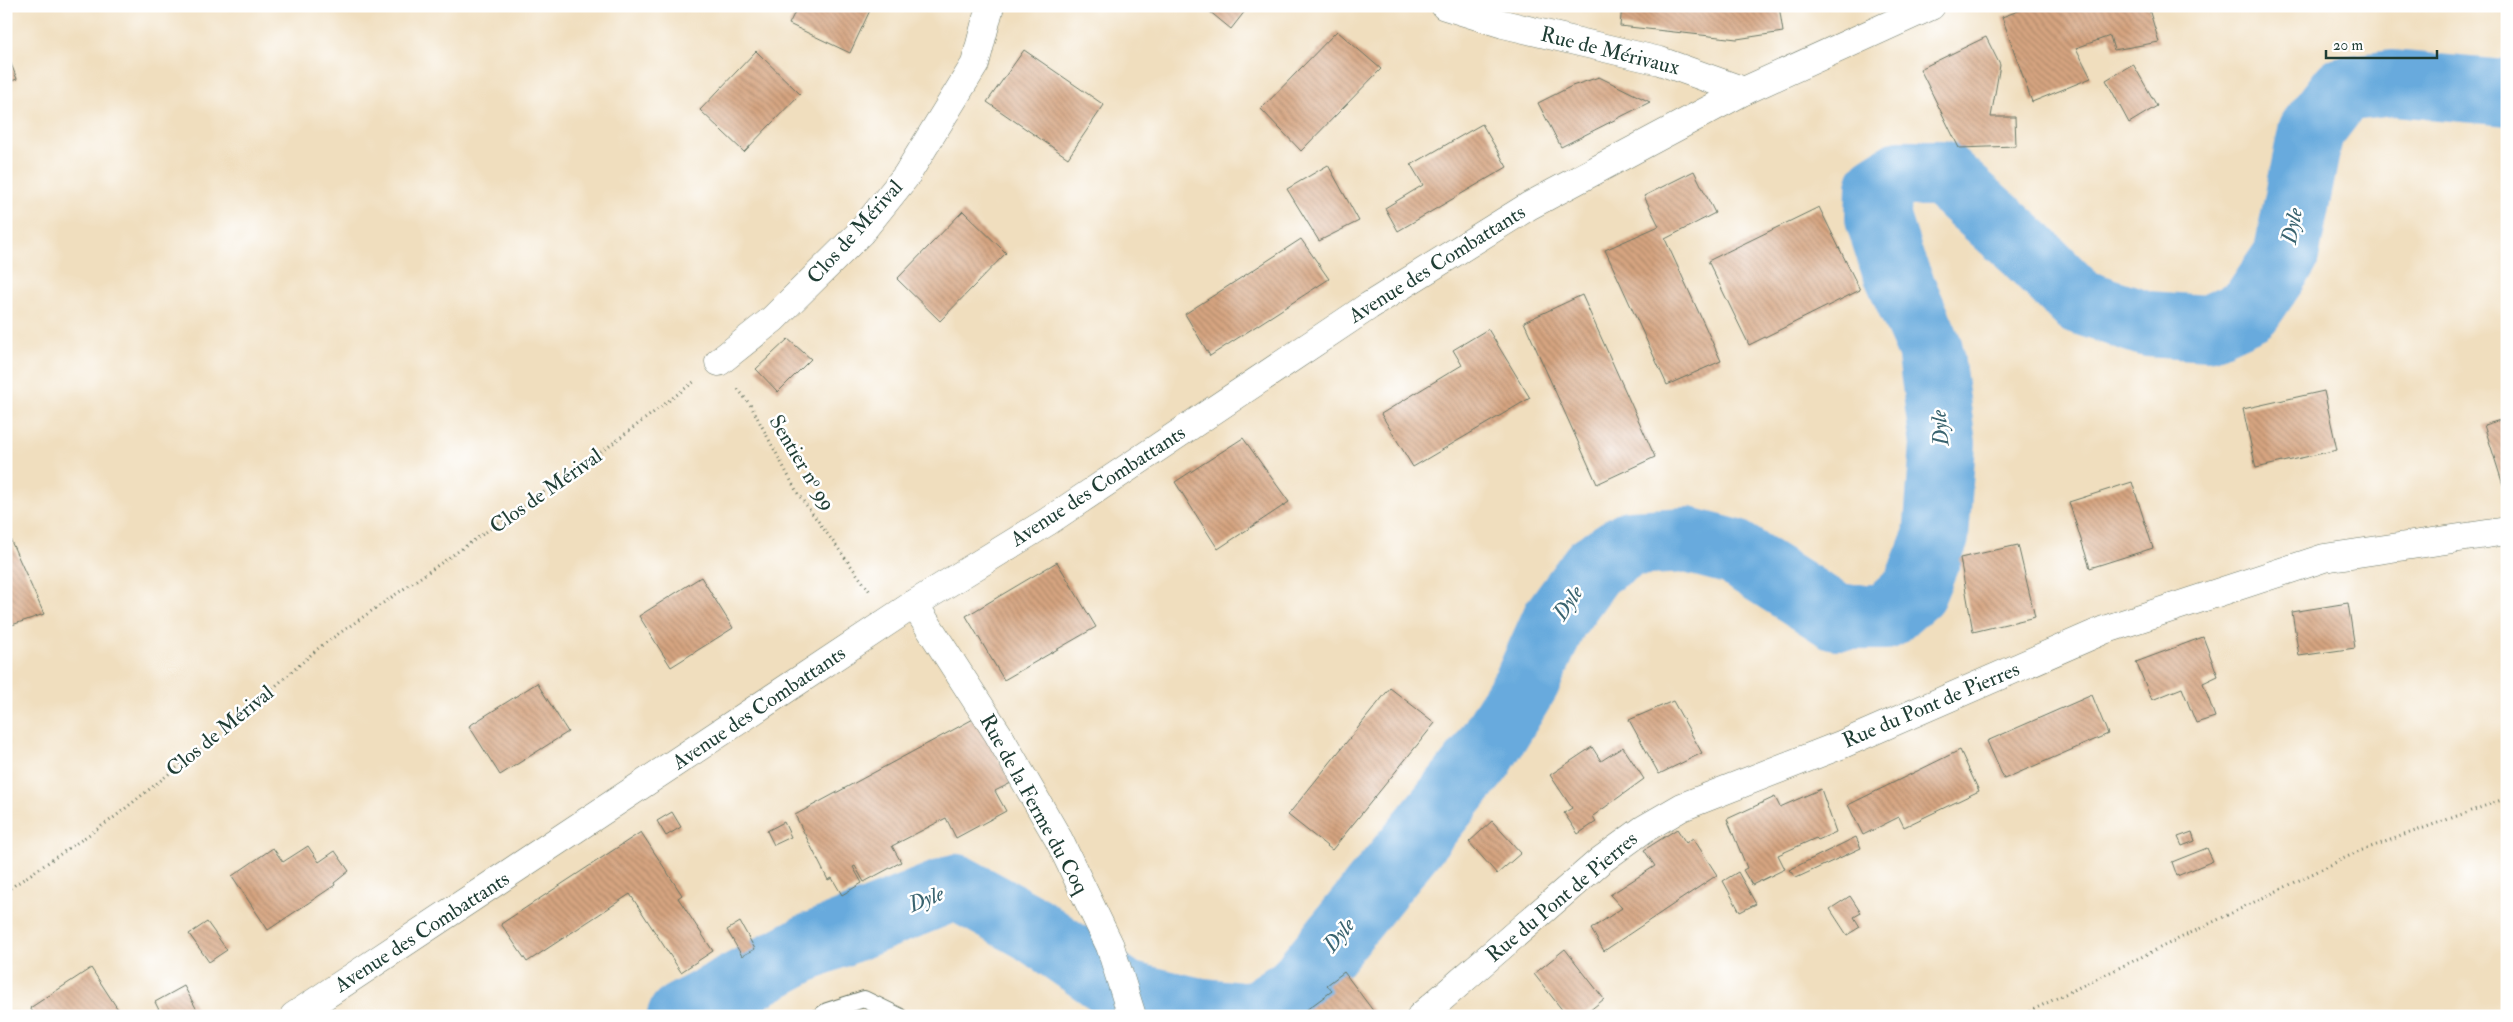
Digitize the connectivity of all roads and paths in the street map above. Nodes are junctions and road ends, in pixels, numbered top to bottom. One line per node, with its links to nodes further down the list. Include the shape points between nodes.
1 (990, 6): 5 (street, Clos de Mérival, via 975,64 906,176 861,232 773,319)
2 (1445, 6): 4 (street, Rue de Mérivaux, via 1503,24 1660,61)
3 (1931, 6): 4 (street, Avenue des Combattants)
4 (1744, 91): 8 (street, Avenue des Combattants, via 1529,206 1369,306 1047,522)
5 (719, 362): 7 (path, Sentier nᵒ 99, via 751,406 798,494); 10 (path, Clos de Mérival, via 596,456 322,646 238,719 112,819)
6 (2507, 531): 15 (street, Rue du Pont de Pierres, via 2324,558 2104,630 1843,744 1682,807 1644,829 1600,861)
7 (860, 577)
8 (914, 604): 11 (street, Avenue des Combattants); 14 (street, Rue de la Ferme du Coq, via 998,734 1059,840 1110,946)
9 (2507, 798): 16 (path, via 2357,852)
10 (6, 890)
11 (294, 1016)
12 (820, 1016): 13 (lane, via 864,999)
13 (899, 1016)
14 (1132, 1016)
15 (1420, 1016)
16 (2020, 1016)

